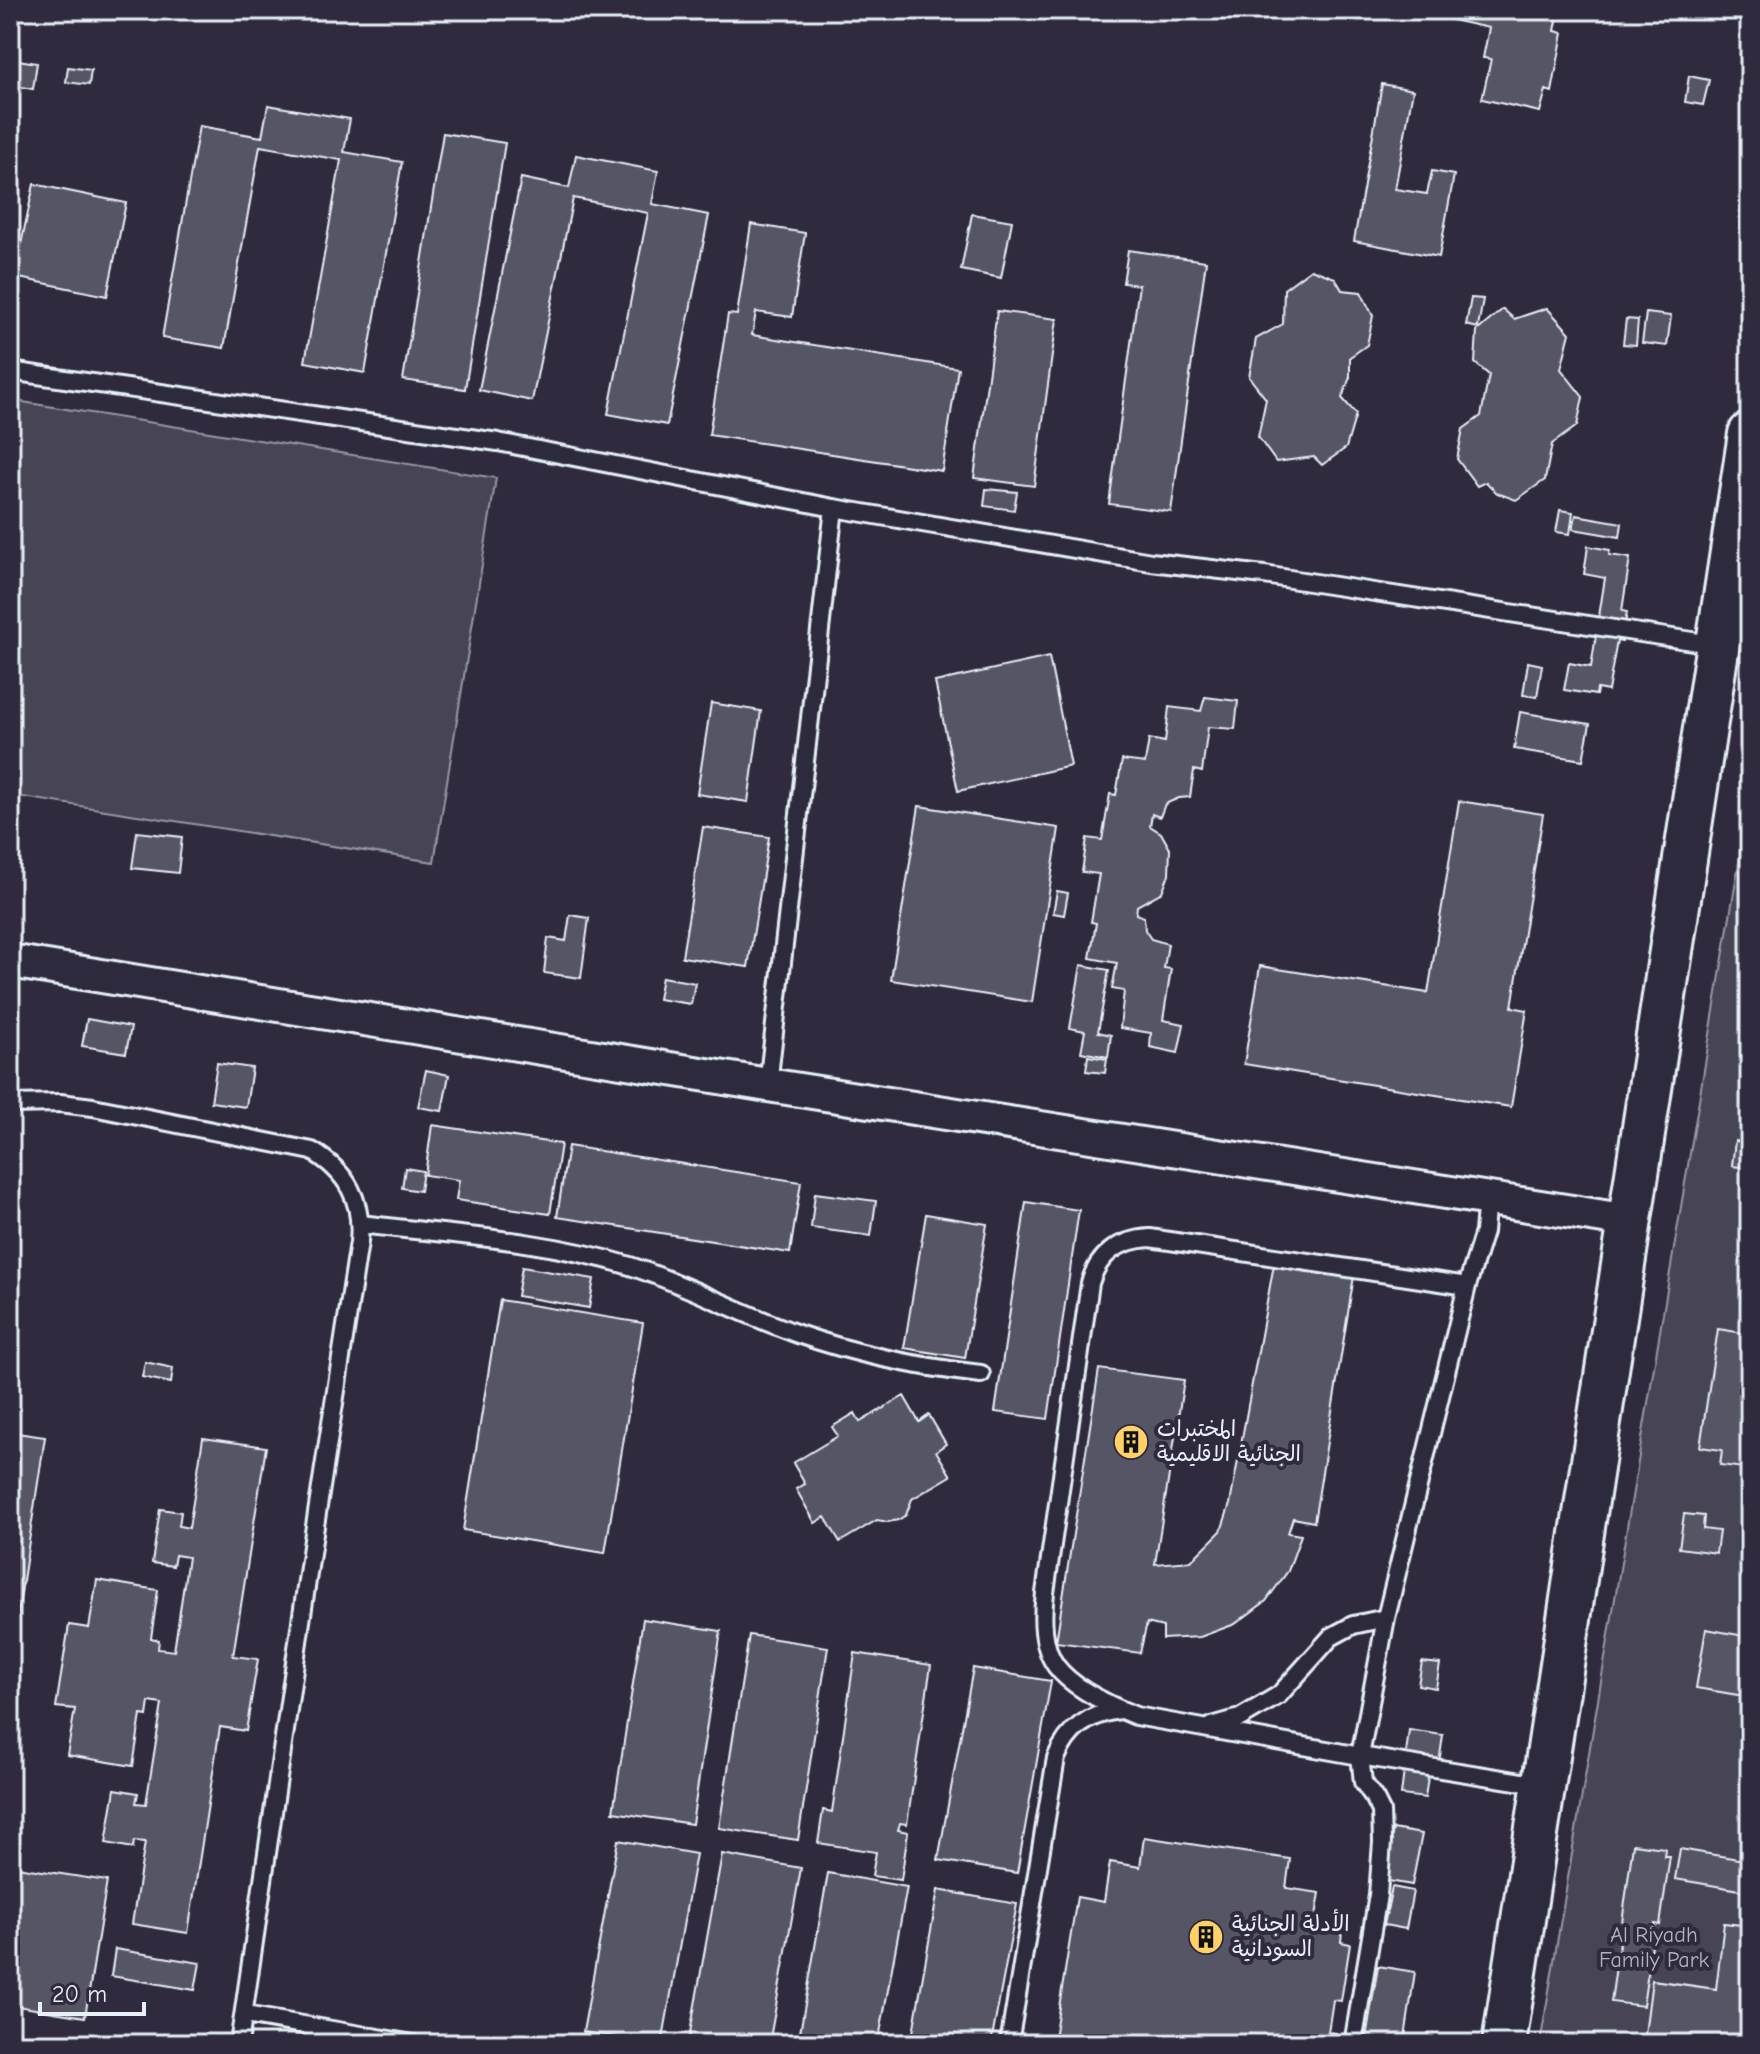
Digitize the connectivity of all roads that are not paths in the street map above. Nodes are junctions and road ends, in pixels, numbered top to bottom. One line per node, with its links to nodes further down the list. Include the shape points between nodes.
1 (10, 371): 3 (lane, via 498,442)
2 (1750, 434): 4 (street)
3 (834, 508): 4 (lane, via 1151,562); 6 (lane)
4 (1718, 645): 9 (street)
5 (10, 961): 6 (street)
6 (768, 1085): 8 (street)
7 (10, 1104): 10 (lane, via 93,1107 312,1151 329,1161 353,1190)
8 (1487, 1197): 9 (street); 11 (lane, via 1484,1232)
9 (1629, 1221): 17 (street)
10 (361, 1224): 12 (lane, via 586,1254 840,1348); 18 (lane)
11 (1467, 1286): 13 (lane); 14 (lane, via 1150,1238 1118,1244 1104,1255 1090,1283 1043,1624 1056,1666)
12 (981, 1374)
13 (1386, 1618): 15 (lane, via 1353,1625 1331,1637 1279,1695 1257,1710); 16 (lane)
14 (1120, 1710): 15 (lane); 21 (lane, via 1080,1723 1056,1758)
15 (1203, 1728): 16 (lane)
16 (1360, 1756): 17 (lane); 22 (lane, via 1363,1782 1381,1811 1382,1842)
17 (1543, 1785): 23 (street)
18 (245, 2015): 19 (lane); 20 (lane)
19 (239, 2044)
20 (413, 2044)
21 (1009, 2044)
22 (1353, 2044)
23 (1504, 2044)

